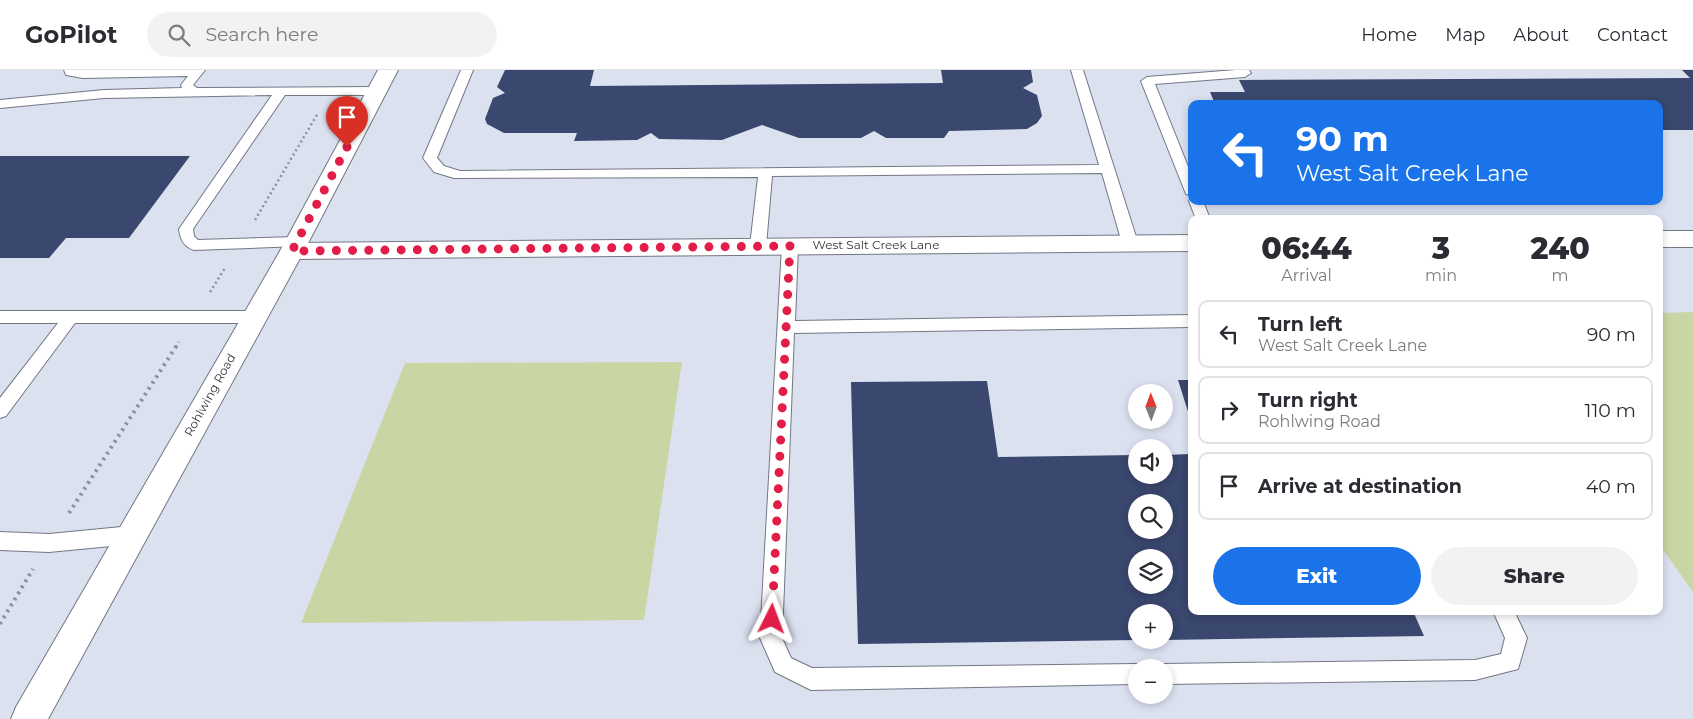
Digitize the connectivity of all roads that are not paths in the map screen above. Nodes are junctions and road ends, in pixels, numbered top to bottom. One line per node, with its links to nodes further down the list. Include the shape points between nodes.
1 (70, 70): 6 (lane, via 83,74)
2 (388, 70): 7 (street, Rohlwing Road)
3 (467, 70): 12 (lane, via 430,158 439,169 459,176)
4 (1077, 70): 11 (lane)
5 (1243, 70): 13 (lane, via 1245,73 1147,81)
6 (198, 71): 8 (lane, via 187,85 189,90)
7 (377, 91): 9 (lane); 18 (street, Rohlwing Road)
8 (197, 92): 9 (lane); 10 (lane, via 104,94)
9 (281, 92): 18 (lane, via 186,229 187,237 194,245)
10 (0, 104)
11 (1107, 169): 12 (lane); 16 (lane)
12 (765, 172): 19 (lane)
13 (1188, 184)
14 (1693, 238): 15 (street)
15 (1663, 239)
16 (1130, 243): 17 (street, West Salt Creek Lane); 20 (street, West Salt Creek Lane)
17 (1188, 243)
18 (294, 246): 19 (street, West Salt Creek Lane); 23 (street, Rohlwing Road)
19 (758, 246): 20 (street, West Salt Creek Lane)
20 (790, 246): 25 (lane)
21 (0, 317): 22 (lane)
22 (72, 317): 23 (lane); 26 (lane)
23 (254, 317): 27 (street, Rohlwing Road)
24 (1188, 321): 25 (lane)
25 (786, 327): 30 (lane, via 771,638 783,665 811,679)
26 (0, 411)
27 (132, 535): 28 (lane, via 49,543); 32 (street, Rohlwing Road)
28 (0, 541)
29 (1505, 615): 31 (lane, via 1516,638 1510,662 1475,670)
30 (1128, 674)
31 (1173, 674)
32 (29, 719)

